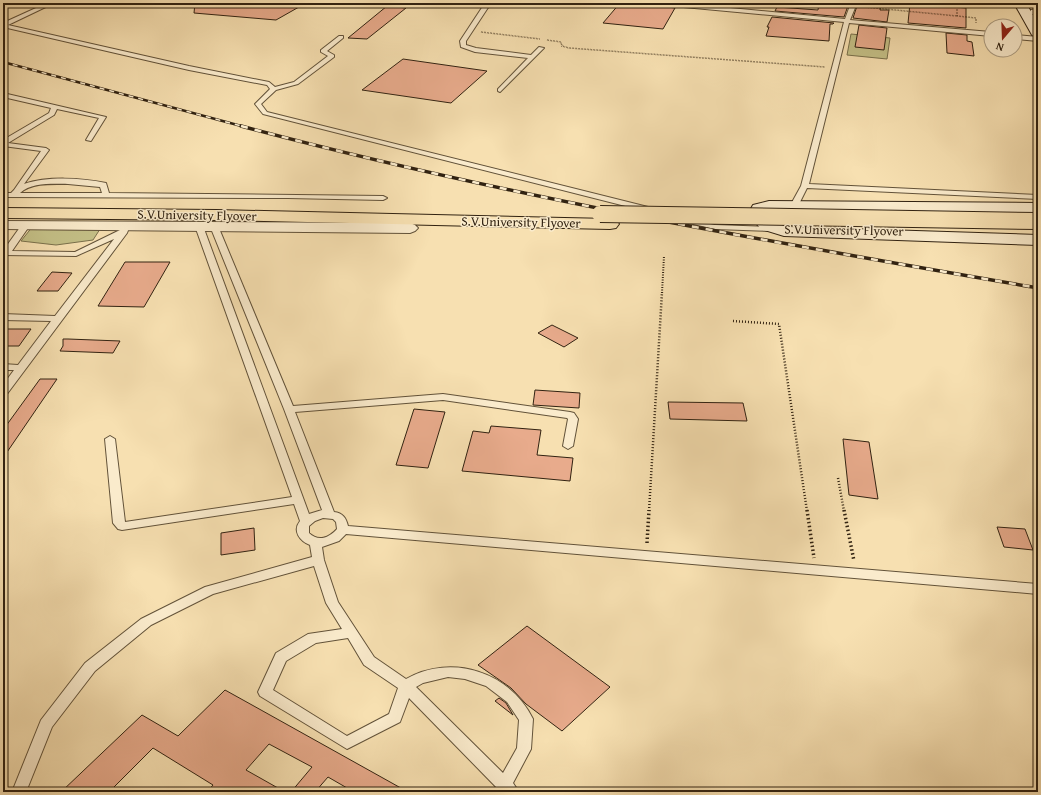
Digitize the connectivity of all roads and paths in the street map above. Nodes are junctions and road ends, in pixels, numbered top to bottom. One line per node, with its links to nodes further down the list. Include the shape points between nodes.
1 (51, 3): 10 (lane)
2 (488, 3): 11 (lane)
3 (662, 3): 9 (lane)
4 (818, 3): 7 (path)
5 (957, 3): 8 (path)
6 (1020, 3): 14 (street)
7 (853, 5): 8 (path); 9 (lane)
8 (957, 16): 12 (path, via 976,18)
9 (847, 21): 12 (lane); 20 (lane)
10 (3, 25): 21 (lane, via 269,84)
11 (470, 31): 19 (lane, via 463,41 463,46); 20 (path, via 556,41 569,48)
12 (976, 33): 13 (lane)
13 (983, 33)
14 (1038, 35)
15 (341, 37): 21 (lane, via 323,51 332,56 296,83)
16 (1023, 38): 17 (lane)
17 (1038, 39)
18 (541, 48): 19 (lane)
19 (531, 58): 22 (lane)
20 (835, 68): 27 (lane)
21 (274, 88): 42 (lane, via 258,104 265,113 715,227)
22 (500, 90)
23 (3, 95): 24 (lane)
24 (55, 107): 25 (lane, via 103,117); 26 (lane, via 52,114)
25 (89, 140)
26 (3, 143): 30 (lane, via 46,150)
27 (804, 186): 31 (lane); 33 (lane)
28 (3, 195): 30 (lane)
29 (106, 195): 30 (lane); 30 (lane, via 103,185 33,183); 32 (lane)
30 (11, 196): 36 (main road, S.V.University Flyover, bridge)
31 (1038, 197)
32 (383, 198)
33 (794, 206): 34 (street); 42 (street, via 769,206 759,209 757,214)
34 (1038, 208)
35 (3, 213): 43 (main road, S.V.University Flyover, via 216,215)
36 (1038, 221)
37 (3, 225): 38 (street)
38 (26, 225): 40 (street); 45 (lane)
39 (206, 226): 40 (street); 41 (street); 53 (lane); 57 (lane)
40 (125, 228): 45 (lane, via 76,254); 48 (lane)
41 (410, 228)
42 (771, 229): 44 (street, via 842,234)
43 (1038, 234)
44 (1038, 240)
45 (4, 253)
46 (664, 256): 62 (path)
47 (3, 317): 48 (lane)
48 (58, 319): 51 (lane)
49 (734, 321): 64 (path, via 779,324)
50 (3, 367): 51 (lane)
51 (22, 368): 52 (lane)
52 (3, 392)
53 (289, 409): 55 (lane, via 447,397 570,415 573,419); 58 (lane)
54 (110, 439): 57 (lane, via 119,523 122,526)
55 (568, 446)
56 (838, 478): 65 (path)
57 (298, 500): 59 (lane)
58 (329, 514): 59 (lane, via 317,515); 60 (lane, via 341,520)
59 (306, 521): 61 (lane, via 303,534 305,538)
60 (343, 530): 61 (lane, via 330,541); 62 (lane)
61 (316, 543): 63 (lane)
62 (646, 556): 64 (lane)
63 (318, 560): 67 (lane, via 332,603); 70 (lane, via 208,590 146,622 90,667 46,724)
64 (816, 570): 65 (lane)
65 (856, 574): 66 (lane)
66 (1038, 589)
67 (351, 633): 68 (lane, via 369,661); 68 (lane, via 313,638 281,657 265,692 347,743 395,718)
68 (406, 686): 69 (lane); 69 (lane, via 420,678 448,672 491,682 512,698 526,720 524,749)
69 (508, 788)
70 (19, 792)

